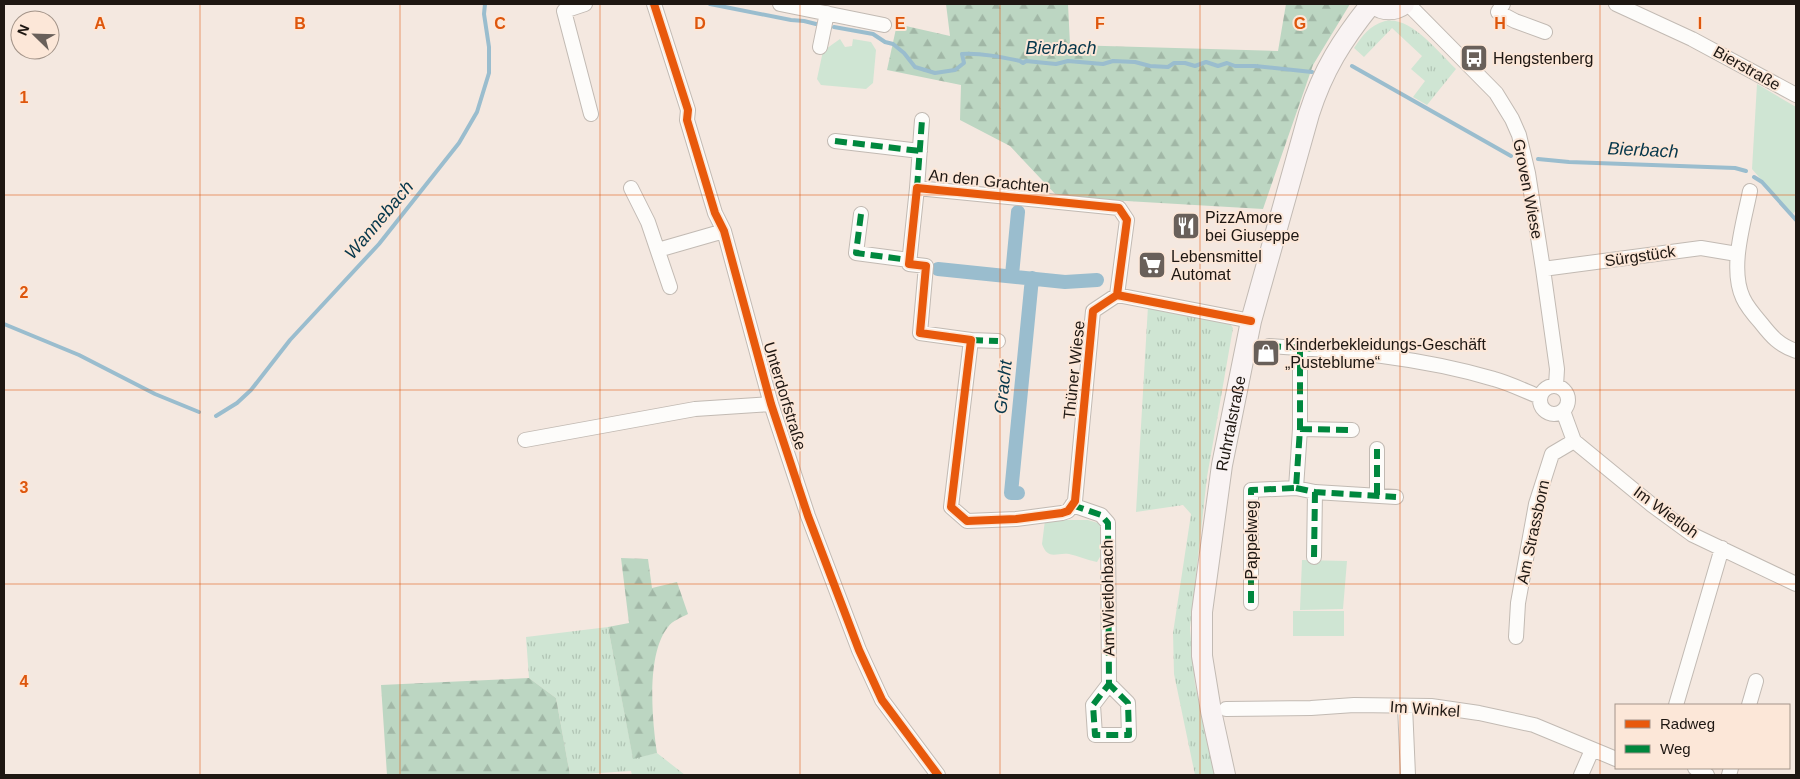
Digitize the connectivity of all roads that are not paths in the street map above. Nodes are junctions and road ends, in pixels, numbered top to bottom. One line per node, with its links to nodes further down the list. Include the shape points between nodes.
1 (585, 4): 15 (street, via 564,11)
2 (654, 4): 23 (street, Unterdorfstraße, via 688,110 687,120 715,213)
3 (780, 4): 9 (street)
4 (1373, 4): 5 (main road, Ruhrtalstraße, via 1385,9); 30 (main road, Ruhrtalstraße, via 1328,66 1317,89)
5 (1404, 4)
6 (1408, 4): 27 (street, Groven Wiese, via 1489,86 1512,119 1524,153)
7 (1503, 4): 12 (street, via 1498,12 1515,22)
8 (1616, 4): 14 (street, Bierstraße, via 1692,39)
9 (805, 6): 10 (street)
10 (826, 15): 11 (street); 13 (street)
11 (884, 25)
12 (1545, 32)
13 (821, 40)
14 (1796, 95)
15 (591, 114)
16 (922, 120): 18 (street, An den Grachten)
17 (835, 141): 18 (street, An den Grachten)
18 (920, 150): 20 (street, An den Grachten)
19 (631, 188): 24 (street)
20 (917, 188): 26 (street, An den Grachten); 29 (street, An den Grachten, via 1119,208 1127,220)
21 (1750, 191): 25 (street)
22 (860, 214): 26 (street, via 856,254)
23 (724, 231): 24 (street); 38 (street, Unterdorfstraße)
24 (658, 250): 28 (street)
25 (1737, 254): 27 (street, Sürgstück, via 1701,248); 35 (street, via 1738,282 1743,297 1771,336)
26 (909, 260): 31 (street, via 909,264 926,266 920,333)
27 (1543, 269): 36 (street, Groven Wiese, via 1557,369)
28 (670, 287)
29 (1117, 295): 30 (street); 49 (street, Thüner Wiese, via 1094,311)
30 (1251, 321): 64 (main road, Ruhrtalstraße, via 1222,464 1202,612 1202,656)
31 (971, 340): 32 (street); 49 (street, via 951,507 967,520 1016,519 1062,513)
32 (998, 341)
33 (1269, 346): 34 (street)
34 (1300, 348): 37 (street, via 1409,359 1495,379); 40 (street)
35 (1796, 351)
36 (1556, 386): 37 (street, via 1546,388); 39 (street, Groven Wiese, via 1567,394)
37 (1540, 397): 39 (street, via 1544,410 1556,414)
38 (771, 404): 42 (street, Unterdorfstraße, via 695,409); 63 (street, Unterdorfstraße, via 808,516 859,650 882,700)
39 (1563, 411): 43 (street)
40 (1300, 429): 41 (street); 45 (street)
41 (1352, 430)
42 (525, 440)
43 (1574, 441): 50 (street, Im Wietloh, via 1665,515); 54 (street, Am Strassborn, via 1552,454 1536,504 1518,603)
44 (1377, 449): 47 (street)
45 (1296, 488): 46 (street, Pappelweg); 53 (street, Pappelweg, via 1251,490)
46 (1315, 492): 47 (street, Pappelweg); 51 (street)
47 (1377, 495): 48 (street, Pappelweg)
48 (1396, 497)
49 (1072, 505): 56 (street, Am Wietlohbach, via 1101,516 1108,524)
50 (1722, 548): 52 (street, Im Wietloh); 57 (street)
51 (1314, 557)
52 (1796, 584)
53 (1251, 604)
54 (1516, 637)
55 (1756, 681): 58 (street)
56 (1109, 684)
57 (1676, 704)
58 (1749, 704)
59 (1405, 706): 60 (street, Im Winkel); 61 (street, Im Winkel, via 1479,713 1534,725); 65 (street)
60 (1226, 709)
61 (1592, 750): 62 (street, Im Winkel); 66 (street)
62 (1615, 759)
63 (938, 775)
64 (1225, 775)
65 (1408, 775)
66 (1581, 775)

